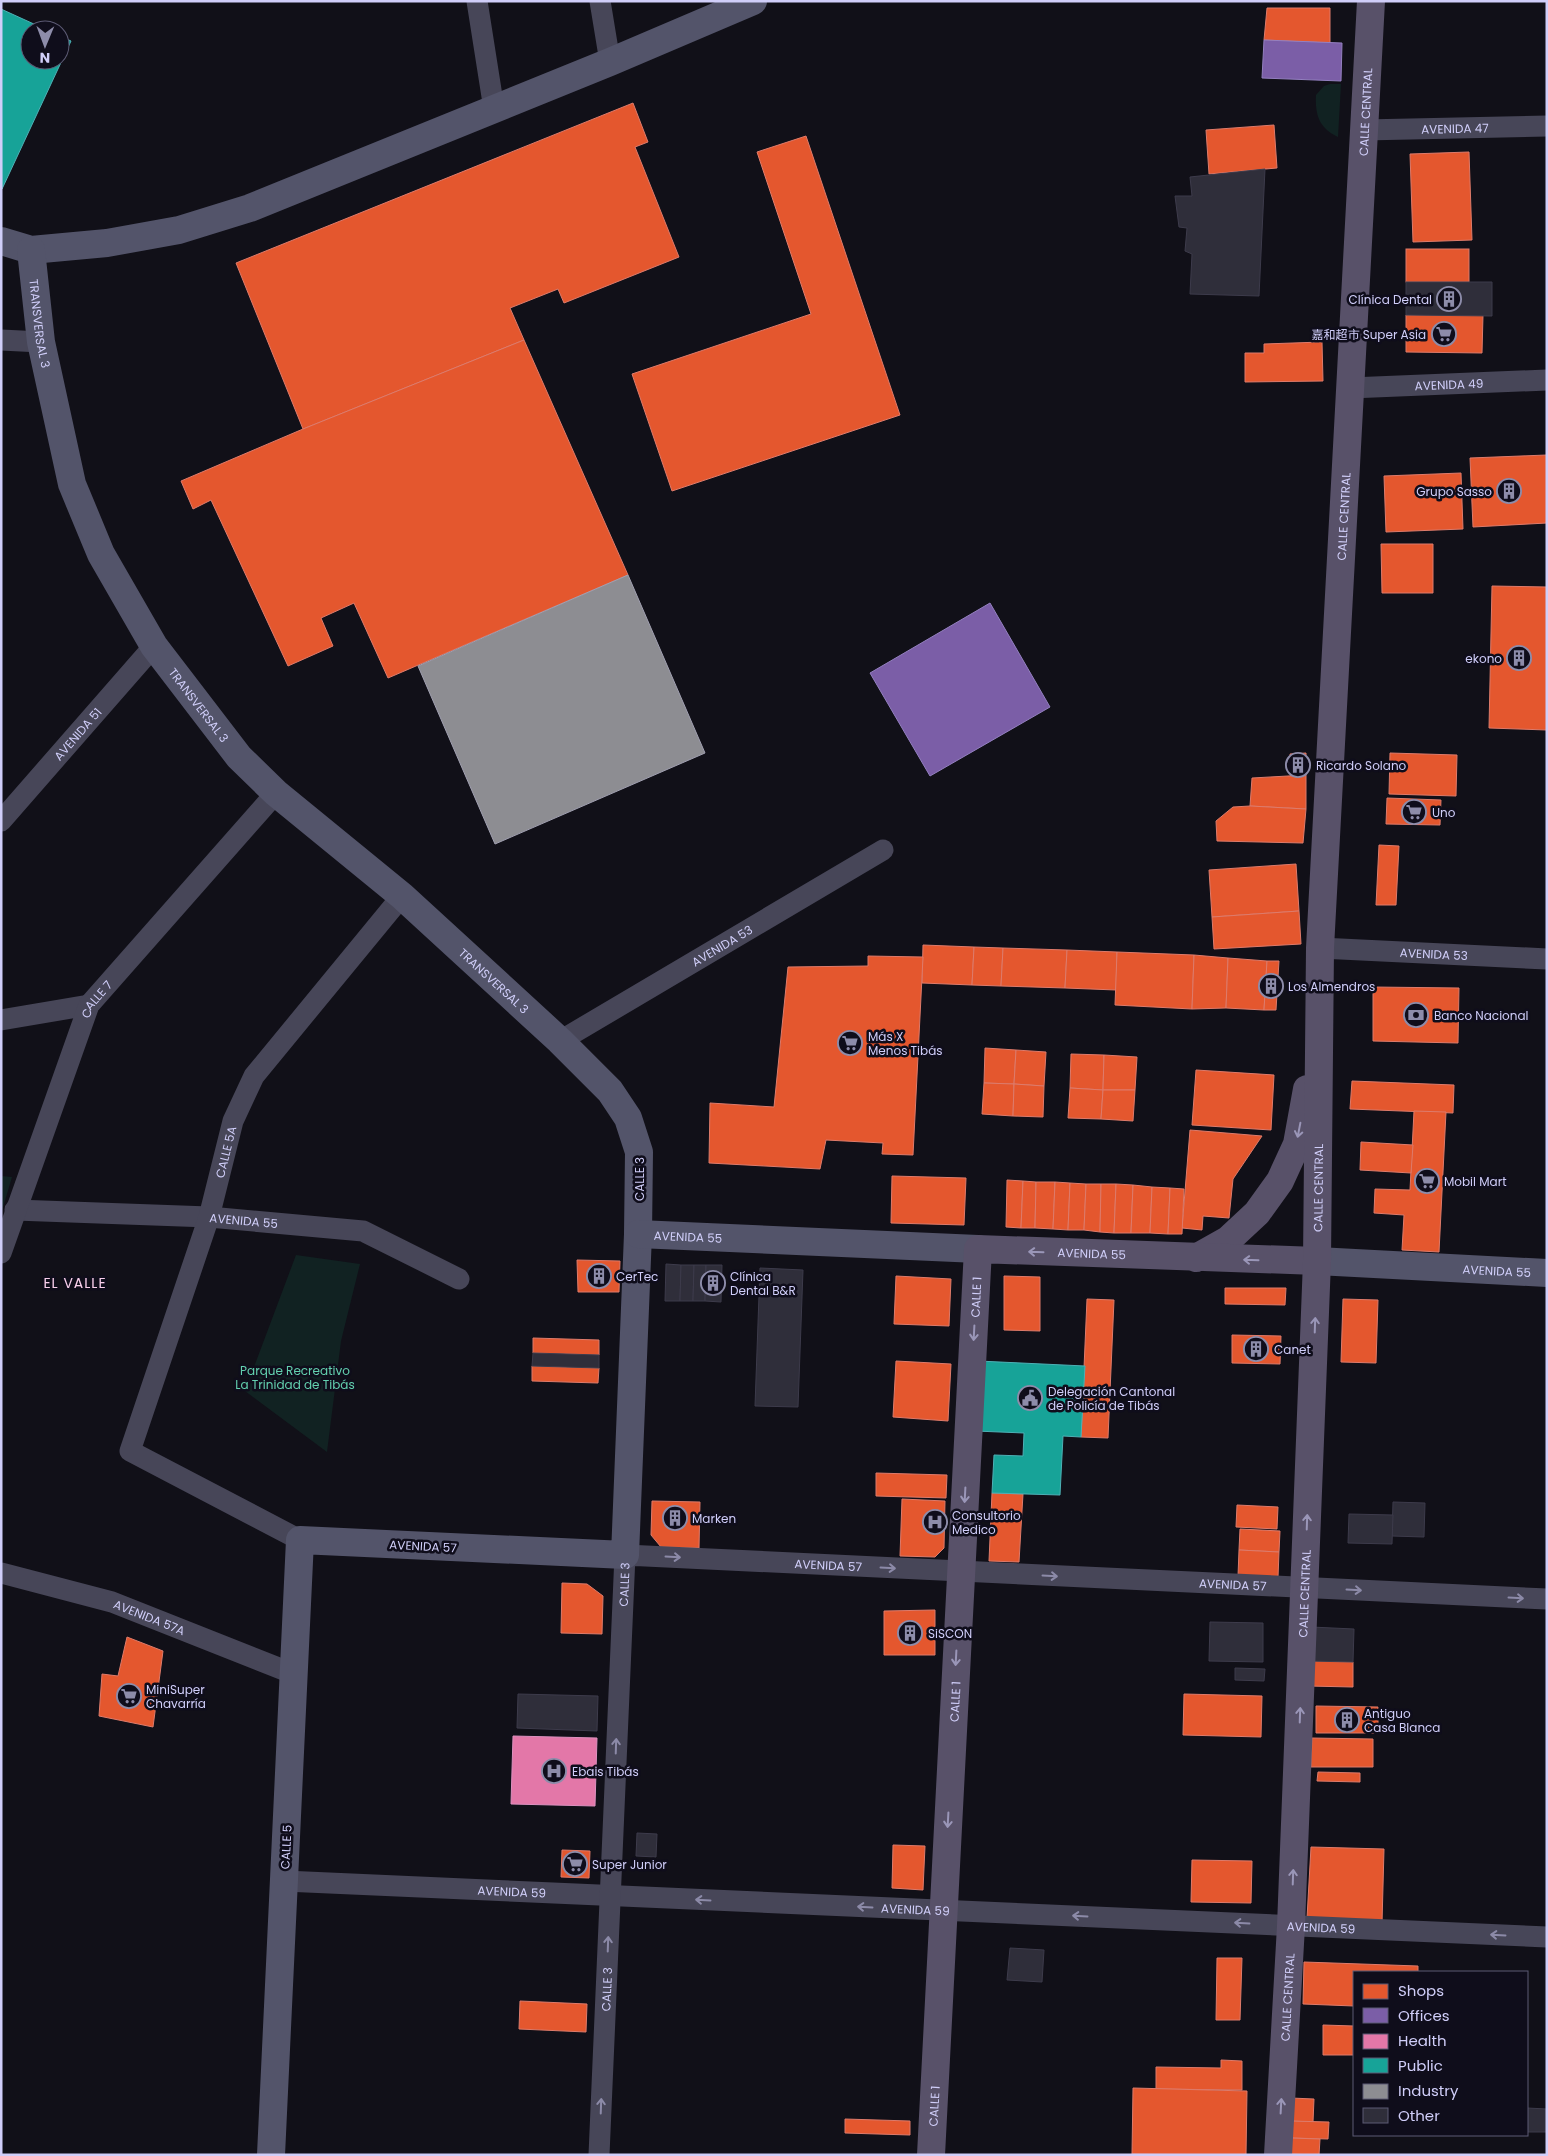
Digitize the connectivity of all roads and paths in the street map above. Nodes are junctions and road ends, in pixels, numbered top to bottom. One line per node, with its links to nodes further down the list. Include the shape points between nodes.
1 (477, 1): 6 (street)
2 (600, 1): 5 (street)
3 (753, 1): 5 (street)
4 (1371, 1): 8 (main road, CALLE CENTRAL)
5 (610, 62): 6 (street)
6 (494, 109): 10 (street, via 250,208 179,230 107,244)
7 (1547, 126): 8 (street, AVENIDA 47)
8 (1364, 130): 14 (main road, CALLE CENTRAL)
9 (1, 241): 10 (street)
10 (31, 250): 12 (street, TRANSVERSAL 3)
11 (1, 340): 12 (street)
12 (42, 342): 15 (street, TRANSVERSAL 3, via 72,484 101,554)
13 (1547, 380): 14 (street, AVENIDA 49)
14 (1350, 388): 20 (main road, CALLE CENTRAL)
15 (154, 646): 16 (street, TRANSVERSAL 3, via 238,757); 17 (street, AVENIDA 51)
16 (276, 792): 19 (street, TRANSVERSAL 3); 22 (street, CALLE 7)
17 (1, 821)
18 (883, 850): 25 (street, AVENIDA 53)
19 (402, 896): 25 (street, TRANSVERSAL 3); 27 (street, CALLE 5A, via 254,1076 233,1122)
20 (1320, 948): 21 (street, AVENIDA 53); 24 (main road, CALLE CENTRAL)
21 (1547, 959)
22 (90, 1005): 23 (street); 26 (street, CALLE 7)
23 (1, 1020)
24 (1318, 1031): 31 (main road, CALLE CENTRAL, one-way to 31, via 1296,1144 1280,1181 1257,1213 1228,1240); 32 (main road, CALLE CENTRAL)
25 (560, 1040): 28 (street, CALLE 3, via 610,1091 628,1118 639,1152)
26 (15, 1210): 27 (street, AVENIDA 55); 30 (street, CALLE 7)
27 (209, 1217): 34 (street, AVENIDA 55, via 363,1231); 35 (street, CALLE 5A)
28 (638, 1234): 29 (street, AVENIDA 55); 37 (street, CALLE 3)
29 (978, 1249): 31 (main road, AVENIDA 55, one-way to 29); 38 (main road, CALLE 1, one-way to 38)
30 (1, 1253)
31 (1195, 1258): 32 (main road, AVENIDA 55, one-way to 31)
32 (1317, 1261): 33 (street, AVENIDA 55); 40 (main road, CALLE CENTRAL, one-way to 32)
33 (1547, 1273)
34 (459, 1280)
35 (130, 1451): 36 (street, AVENIDA 57)
36 (300, 1540): 37 (street, AVENIDA 57); 42 (street, CALLE 5)
37 (625, 1555): 38 (street, AVENIDA 57, one-way to 38); 44 (street, CALLE 3, one-way to 37)
38 (960, 1571): 40 (street, AVENIDA 57, one-way to 40); 45 (main road, CALLE 1, one-way to 45)
39 (1, 1573): 42 (street, AVENIDA 57A, via 112,1602)
40 (1305, 1588): 41 (street, AVENIDA 57, one-way to 41); 46 (main road, CALLE CENTRAL, one-way to 40)
41 (1547, 1599)
42 (294, 1674): 43 (street, CALLE 5)
43 (284, 1881): 44 (street, AVENIDA 59); 48 (street, CALLE 5)
44 (610, 1896): 45 (street, AVENIDA 59, one-way to 44); 49 (street, CALLE 3, one-way to 44)
45 (944, 1910): 46 (street, AVENIDA 59, one-way to 45); 50 (main road, CALLE 1)
46 (1291, 1926): 47 (street, AVENIDA 59, one-way to 46); 51 (main road, CALLE CENTRAL, one-way to 46)
47 (1547, 1937)
48 (271, 2155)
49 (599, 2155)
50 (932, 2155)
51 (1278, 2155)

